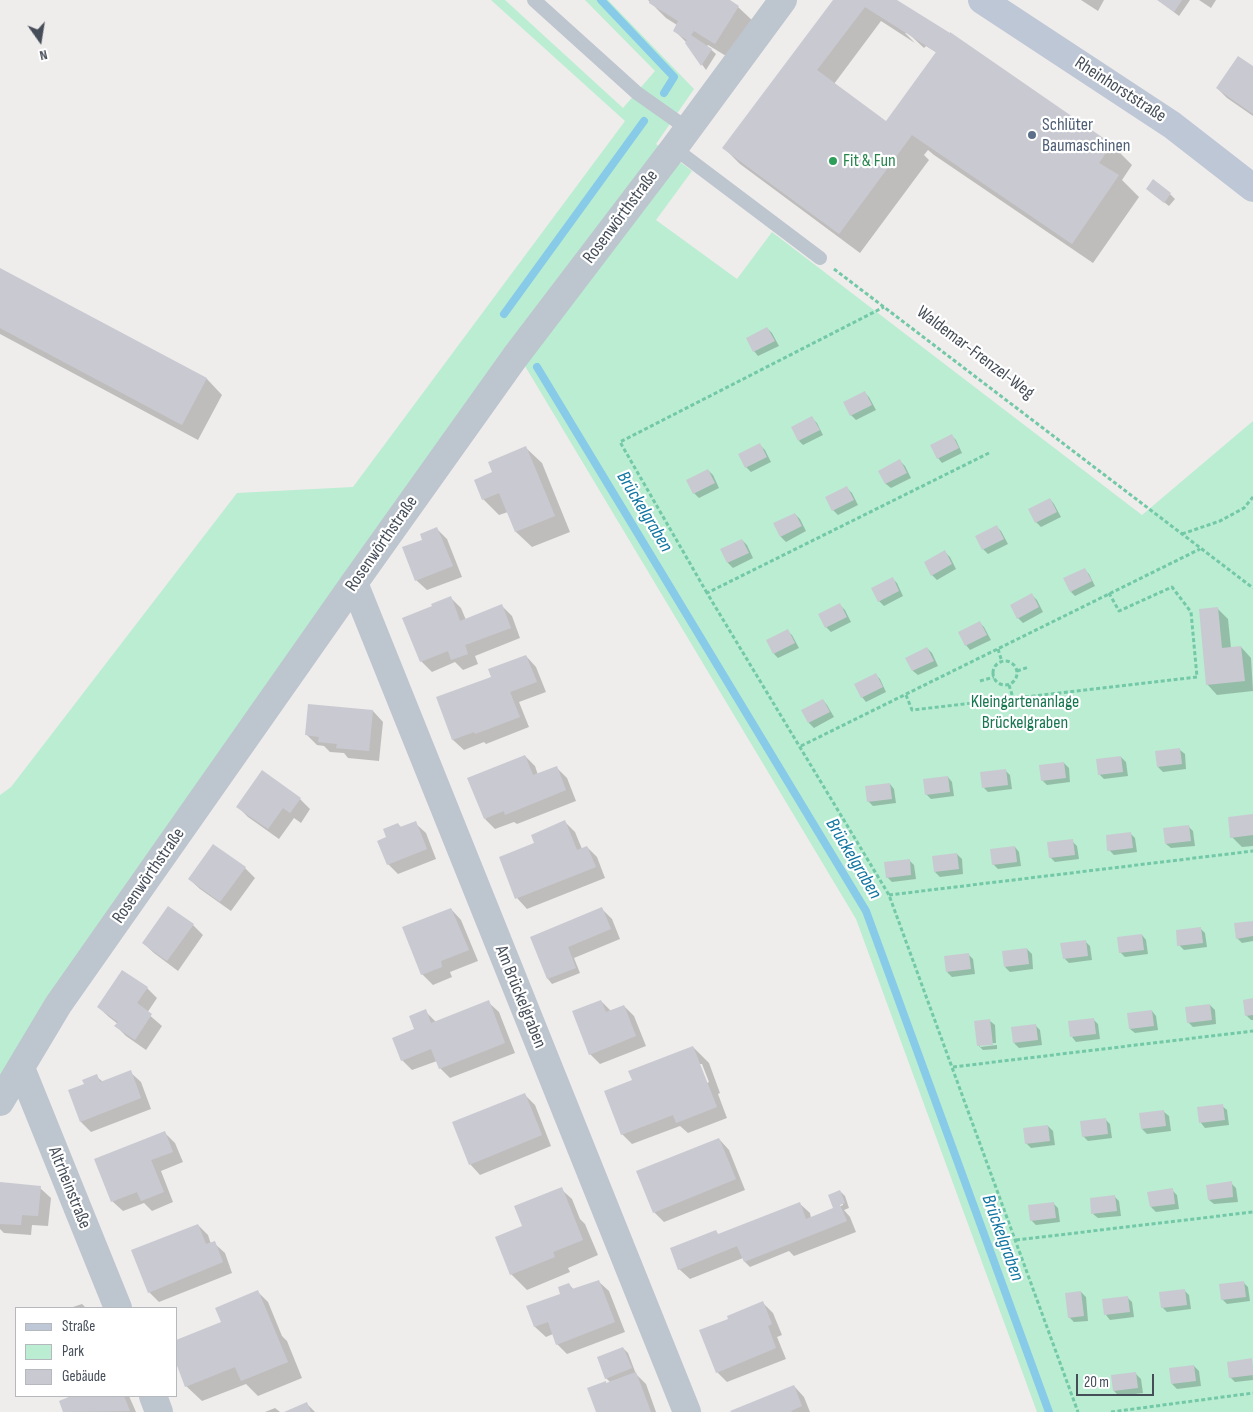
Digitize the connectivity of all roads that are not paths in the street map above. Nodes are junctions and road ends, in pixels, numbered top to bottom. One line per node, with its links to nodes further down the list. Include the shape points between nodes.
1 (534, 0): 4 (lane)
2 (783, 0): 4 (street, Rosenwörthstraße)
3 (982, 0): 5 (street, Rheinhorststraße, via 1172,125)
4 (681, 138): 6 (lane); 7 (street, Rosenwörthstraße, via 516,357)
5 (1253, 188)
6 (820, 258)
7 (354, 583): 8 (street, Rosenwörthstraße, via 58,1005); 13 (street, Am Brückelgraben)
8 (21, 1068): 9 (street, Rosenwörthstraße); 10 (street, Altrheinstraße)
9 (0, 1102)
10 (118, 1307)
11 (153, 1397): 12 (street)
12 (160, 1412)
13 (687, 1412)

